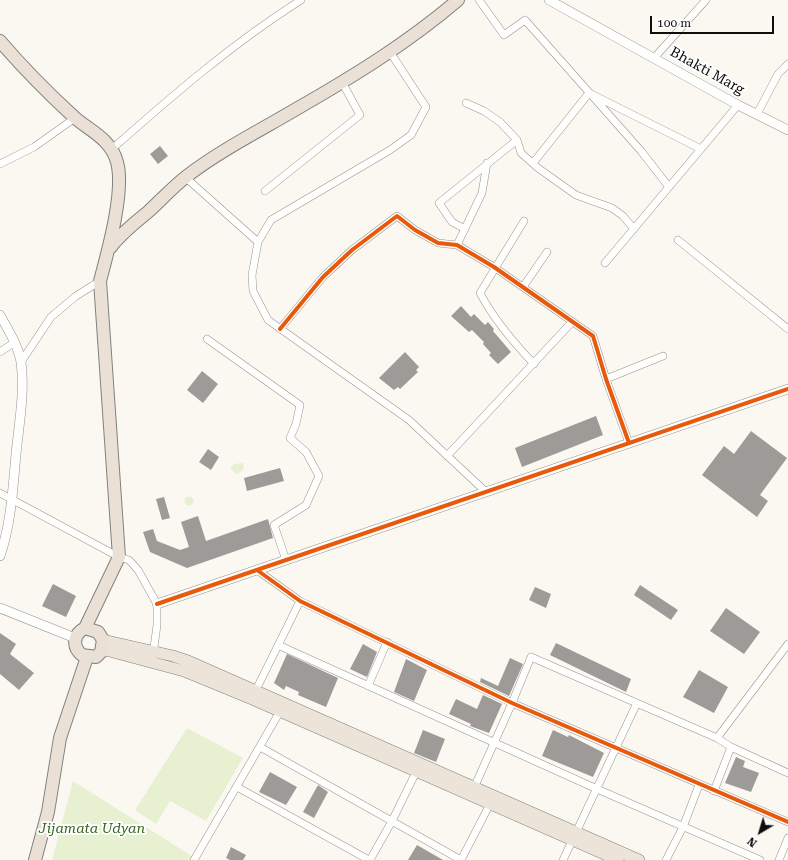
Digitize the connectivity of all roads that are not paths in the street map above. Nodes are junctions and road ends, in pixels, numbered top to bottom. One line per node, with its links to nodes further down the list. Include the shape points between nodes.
1 (301, 0): 18 (street, via 228,52)
2 (479, 0): 11 (street, via 504,35 525,20)
3 (549, 0): 8 (street, Bhakti Marg)
4 (706, 0): 8 (street)
5 (454, 1): 7 (highway, via 424,29)
6 (0, 41): 15 (highway)
7 (390, 52): 10 (highway); 30 (street, via 426,107 411,135 272,220)
8 (655, 58): 13 (street, Bhakti Marg)
9 (788, 64): 14 (street, via 778,74)
10 (342, 82): 23 (highway, via 210,159); 25 (street, via 360,115)
11 (589, 93): 19 (street); 20 (street); 24 (street, via 641,151)
12 (466, 102): 17 (street, via 500,122)
13 (738, 105): 14 (street, Bhakti Marg); 19 (street)
14 (757, 114): 16 (street, Bhakti Marg)
15 (75, 118): 18 (highway); 22 (street, via 34,147)
16 (788, 130)
17 (516, 140): 20 (street, via 521,153); 21 (street)
18 (112, 148): 32 (highway, via 120,174)
19 (701, 149): 24 (street)
20 (533, 162): 28 (street, via 576,195 612,208)
21 (487, 163): 27 (street, via 482,193); 27 (street, via 439,203 452,222)
22 (0, 164)
23 (185, 177): 30 (street); 32 (highway, via 121,234)
24 (669, 187): 28 (street)
25 (265, 191)
26 (524, 220): 35 (street)
27 (465, 229): 31 (street)
28 (634, 229): 34 (street)
29 (678, 240): 41 (street)
30 (258, 242): 40 (street, via 252,275 253,291 268,320)
31 (457, 245): 35 (street); 40 (street, via 438,243 397,216 352,250 323,277)
32 (109, 249): 36 (highway)
33 (547, 252): 37 (street)
34 (605, 263)
35 (494, 267): 37 (street); 47 (street, via 480,293 511,340)
36 (100, 281): 46 (street, via 76,296 51,317); 56 (highway)
37 (523, 287): 39 (street)
38 (0, 315): 43 (street)
39 (572, 322): 47 (street); 48 (street, via 593,336)
40 (280, 329): 51 (street, via 409,420)
41 (788, 329)
42 (207, 339): 57 (street, via 300,405 290,438 306,452 319,476 306,505 274,525)
43 (15, 342): 44 (street); 46 (street)
44 (0, 352)
45 (663, 356): 48 (street)
46 (20, 362): 54 (street, via 21,404)
47 (534, 364): 51 (street)
48 (606, 379): 50 (street)
49 (788, 389): 50 (street)
50 (629, 443): 52 (street)
51 (447, 456): 52 (street)
52 (486, 492): 57 (street)
53 (0, 493): 54 (street)
54 (11, 500): 55 (street); 56 (street)
55 (0, 556)
56 (118, 557): 60 (street, via 129,560 138,570); 62 (highway)
57 (286, 560): 58 (street)
58 (257, 570): 59 (street); 60 (street)
59 (300, 601): 64 (street); 67 (street)
60 (157, 604): 69 (street)
61 (0, 608): 63 (street)
62 (85, 628): 63 (highway); 66 (highway, via 98,632)
63 (75, 638): 68 (highway, via 78,652)
64 (387, 642): 70 (street); 73 (street)
65 (788, 644): 75 (street)
66 (103, 645): 68 (highway, via 96,657); 69 (main road)
67 (278, 645): 70 (street); 71 (street)
68 (87, 657): 93 (highway, via 60,738 48,812)
69 (153, 657): 71 (main road, via 184,671)
70 (368, 686): 76 (street)
71 (254, 694): 74 (main road)
72 (637, 702): 73 (street, via 531,657); 75 (street); 79 (street)
73 (512, 704): 76 (street); 79 (street)
74 (283, 707): 77 (street); 80 (main road)
75 (717, 738): 78 (street)
76 (494, 743): 84 (street); 85 (street)
77 (260, 747): 83 (street); 88 (street)
78 (731, 747): 81 (street); 86 (street)
79 (616, 748): 82 (street); 84 (street)
80 (419, 768): 85 (main road); 88 (street)
81 (788, 773)
82 (699, 785): 86 (street); 90 (street)
83 (237, 786): 94 (street); 95 (street)
84 (597, 790): 90 (street); 91 (street)
85 (472, 791): 87 (main road); 91 (main road)
86 (714, 791): 89 (street)
87 (490, 804): 91 (main road); 96 (street)
88 (392, 821): 95 (street); 96 (street)
89 (788, 822)
90 (683, 828): 100 (street); 101 (street)
91 (576, 836): 97 (street); 98 (main road); 99 (main road)
92 (788, 838): 102 (street)
93 (35, 860)
94 (194, 860)
95 (370, 860)
96 (461, 860)
97 (563, 860)
98 (618, 860)
99 (640, 860)
100 (666, 860)
101 (760, 860)
102 (779, 860)

